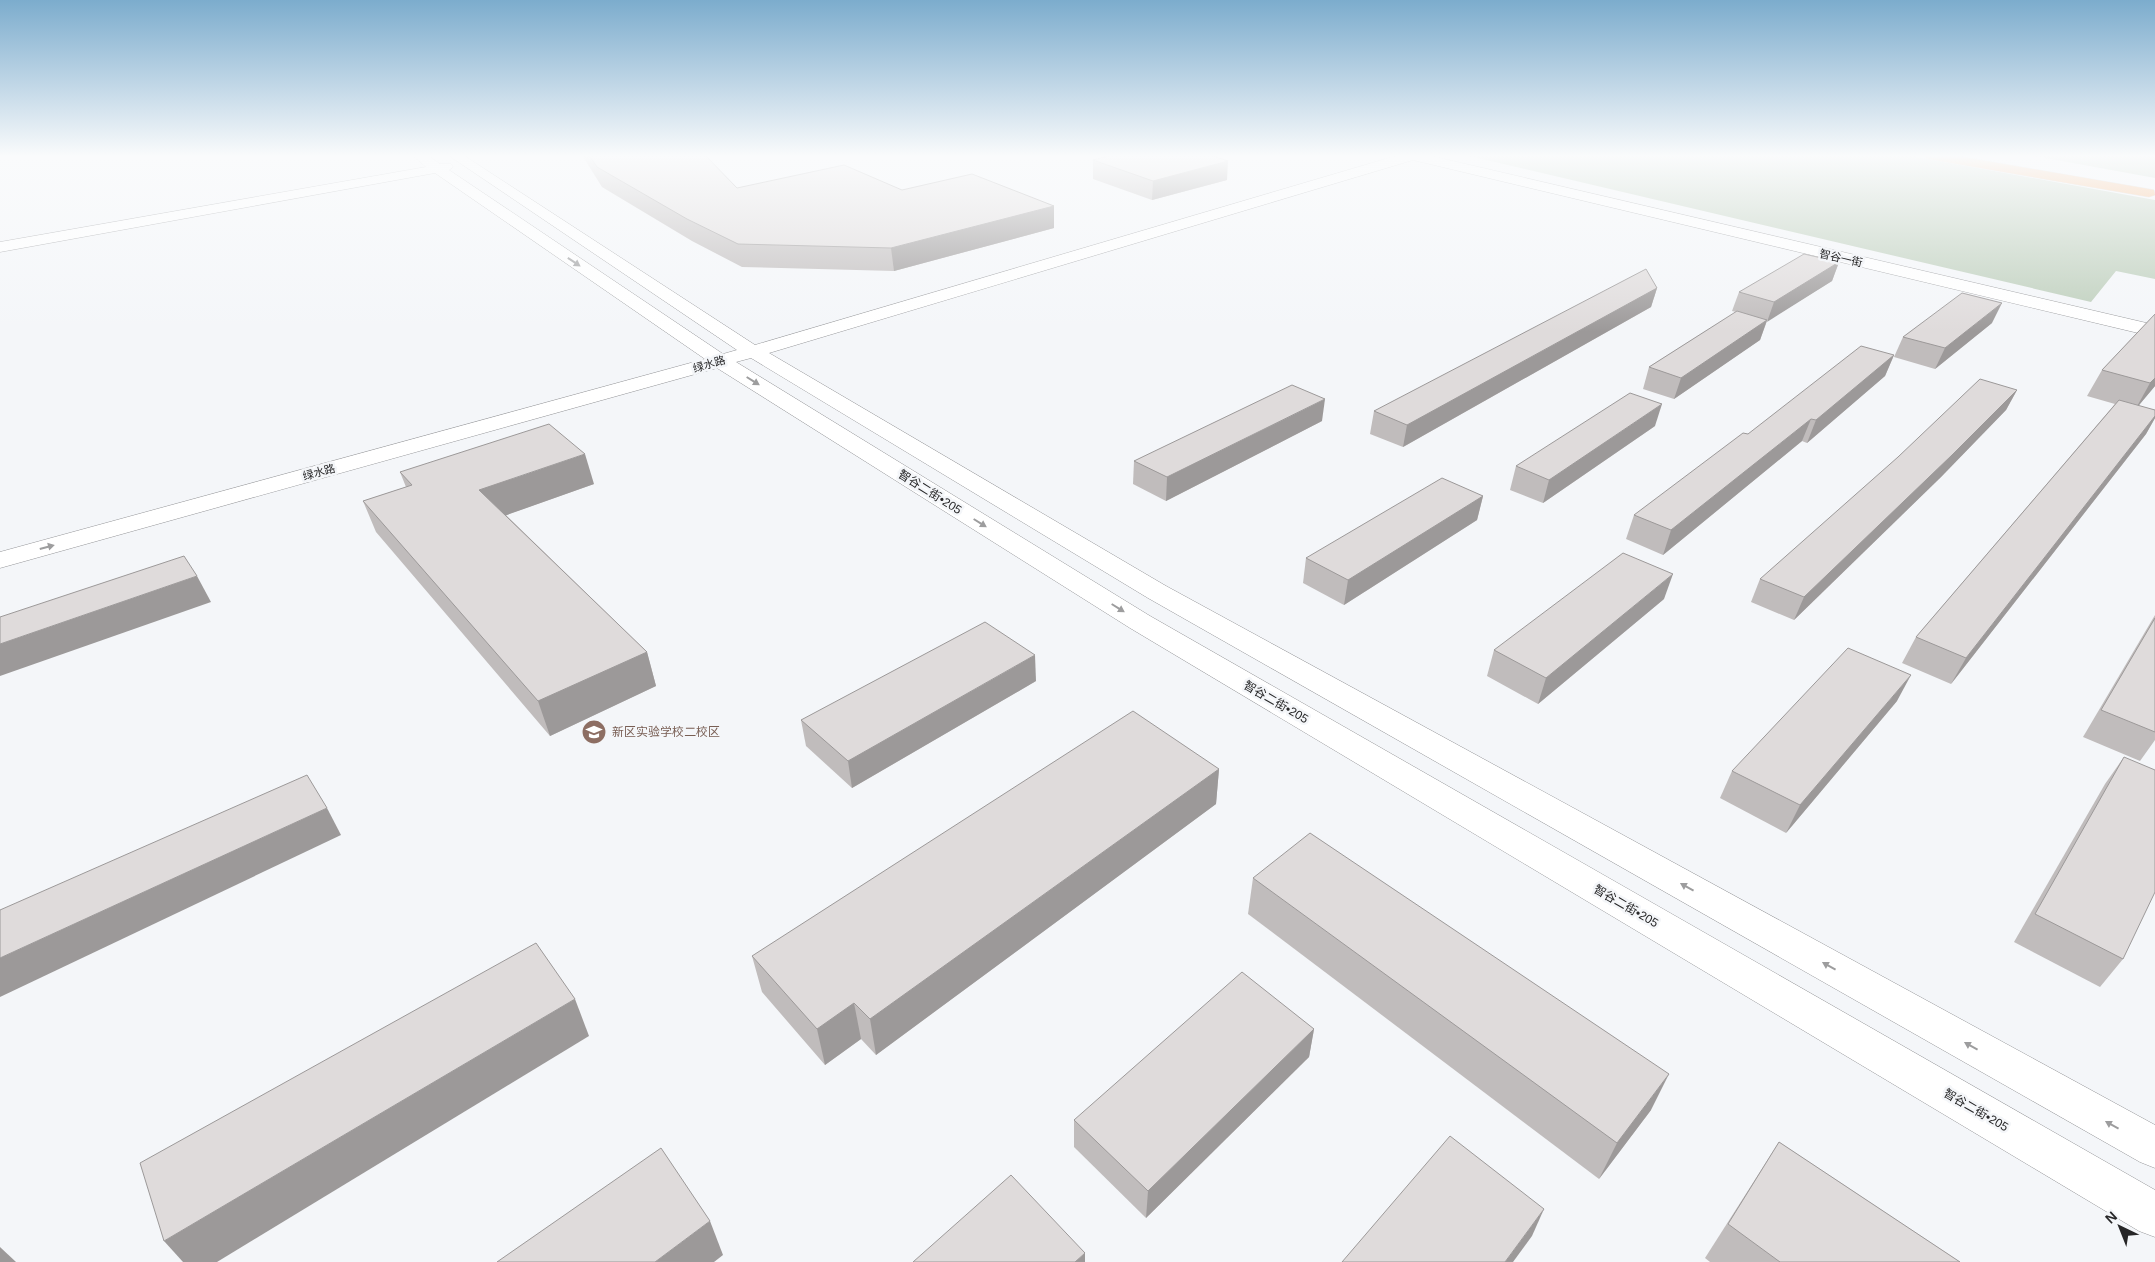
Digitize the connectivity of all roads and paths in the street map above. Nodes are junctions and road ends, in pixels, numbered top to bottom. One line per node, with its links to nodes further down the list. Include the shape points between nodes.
1 (171, 214): 7 (main road)
2 (523, 214): 10 (main road, 智谷二街•205)
3 (1192, 214): 10 (main road, 绿水路)
4 (1208, 214): 10 (main road, 绿水路)
5 (1652, 214): 9 (main road, 智谷一街)
6 (1679, 214): 8 (main road, 智谷一街)
7 (0, 247)
8 (2155, 324)
9 (2155, 331)
10 (730, 352): 11 (main road, 绿水路); 12 (main road, 绿水路, one-way to 10); 13 (main road, 智谷二街•205, one-way to 10, via 1157,592 903,443); 14 (main road, 智谷二街•205, one-way to 14, via 1140,622)
11 (0, 544)
12 (0, 560)
13 (2155, 1148)
14 (2155, 1215)

